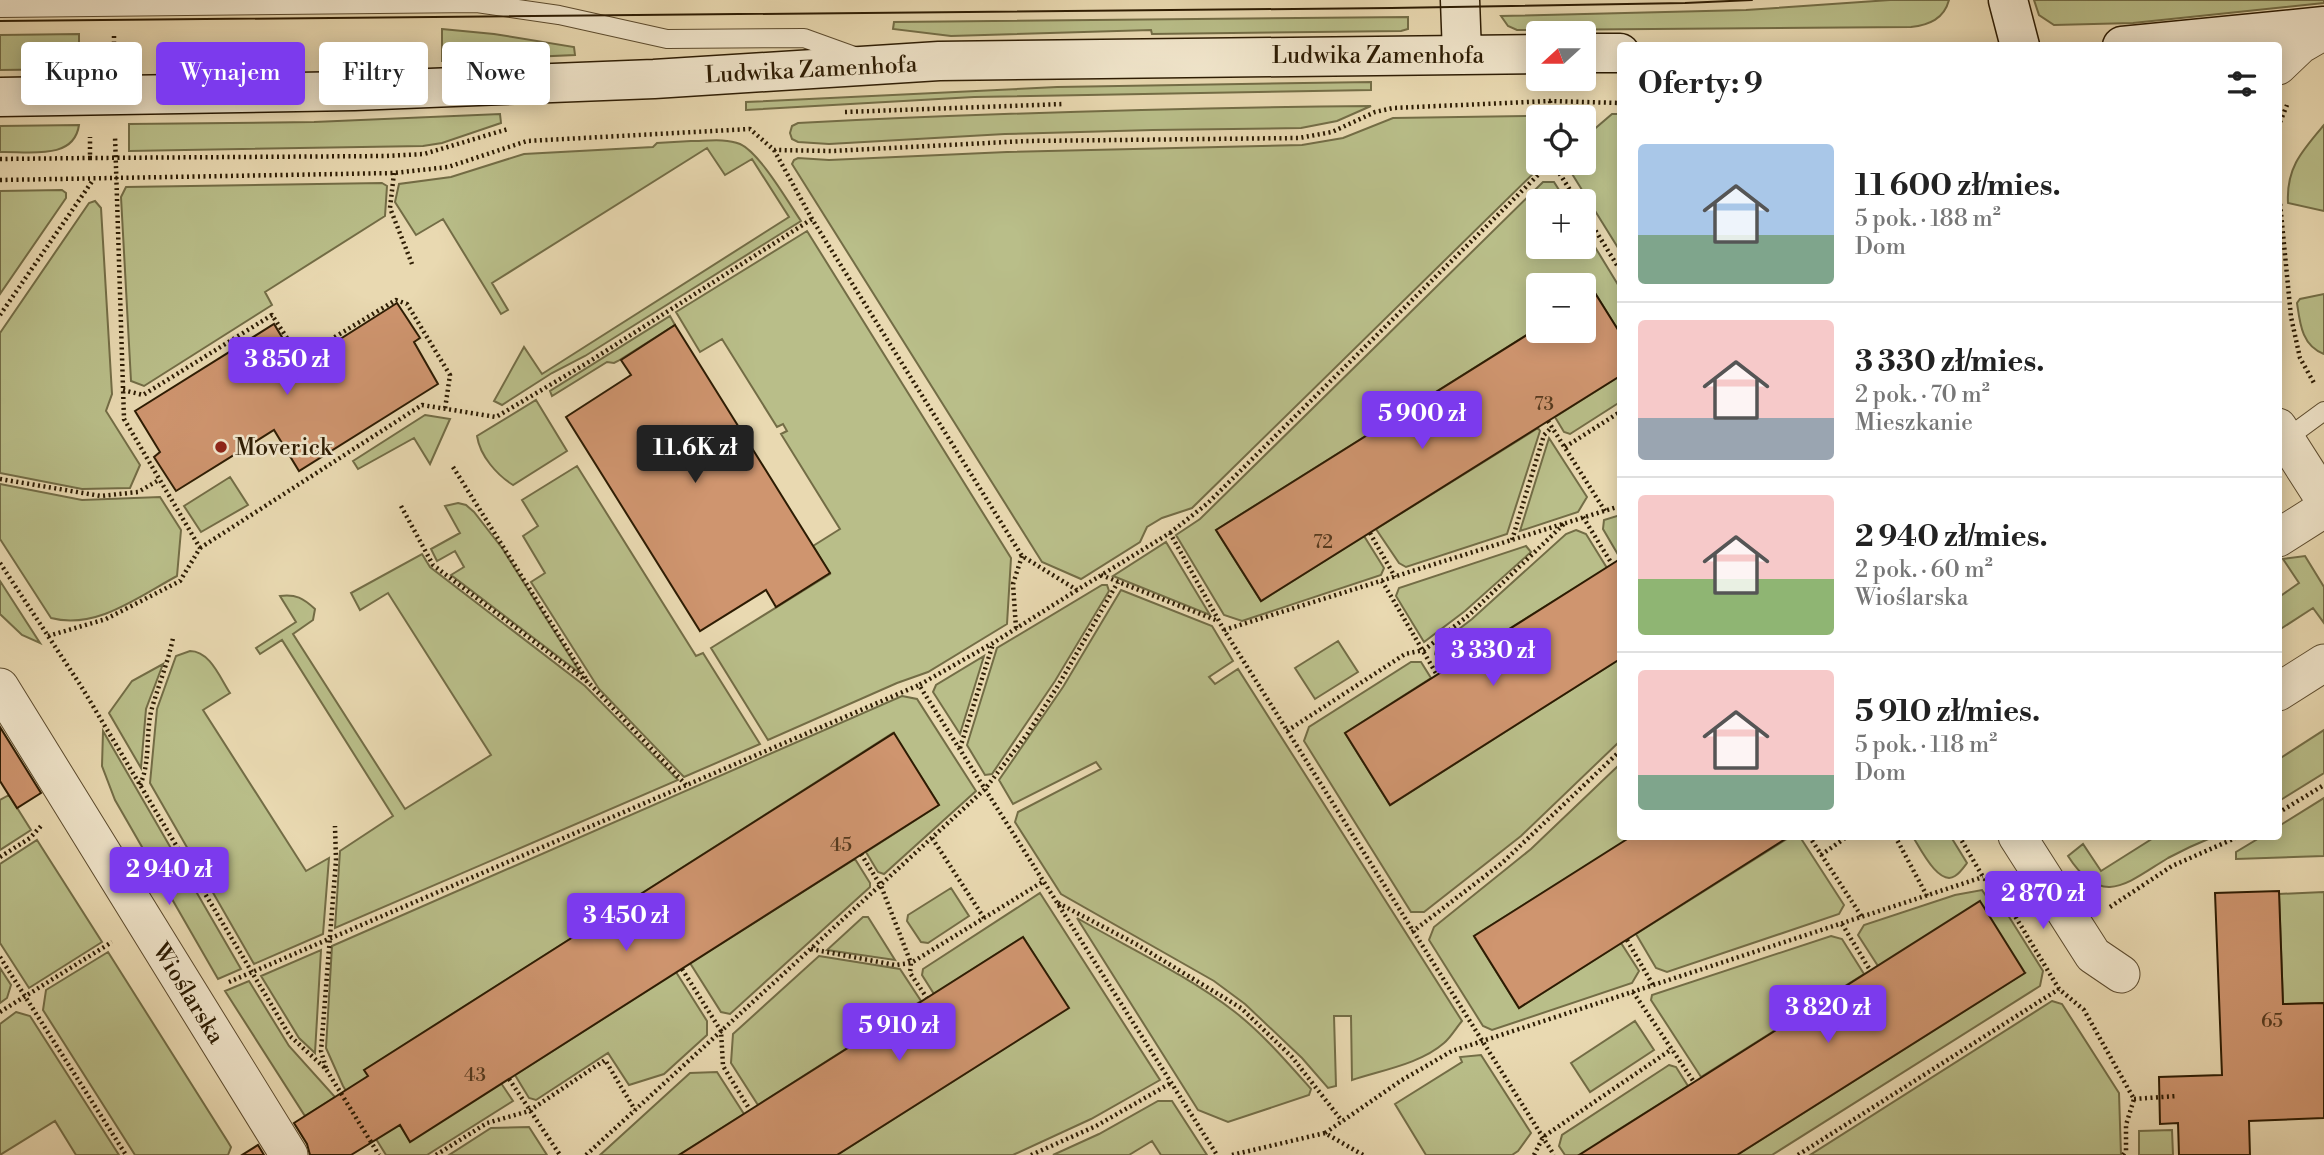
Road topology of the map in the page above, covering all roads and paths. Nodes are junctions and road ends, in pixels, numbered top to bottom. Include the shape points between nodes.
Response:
1 (496, 0) edge
2 (1460, 0) edge
3 (2008, 0) edge
4 (477, 3) junction
5 (0, 8) edge
6 (2324, 28) edge
7 (2019, 42) edge
8 (2167, 42) edge
9 (1596, 53) edge
10 (1617, 53) edge
11 (1462, 54) junction
12 (1526, 54) edge
13 (2282, 62) edge
14 (880, 66) junction
15 (0, 97) edge
16 (1382, 101) dead end
17 (1550, 101) junction
18 (1617, 103) edge
19 (1066, 104) dead end
20 (1550, 105) edge
21 (1393, 108) junction
22 (832, 112) dead end
23 (517, 126) dead end
24 (90, 132) dead end
25 (115, 132) dead end
26 (774, 150) junction
27 (90, 158) junction
28 (114, 158) junction
29 (0, 159) edge
30 (394, 173) junction
31 (1538, 175) edge
32 (0, 180) edge
33 (93, 180) junction
34 (115, 180) junction
35 (812, 219) junction
36 (2282, 224) edge
37 (1596, 231) edge
38 (412, 264) dead end
39 (1617, 265) edge
40 (0, 315) edge
41 (2317, 388) dead end
42 (123, 390) junction
43 (445, 409) junction
44 (2324, 411) edge
45 (1617, 414) edge
46 (1548, 421) dead end
47 (1552, 427) junction
48 (2282, 433) edge
49 (1565, 447) junction
50 (453, 467) dead end
51 (0, 479) edge
52 (159, 480) junction
53 (2324, 499) edge
54 (401, 506) dead end
55 (1617, 507) edge
56 (2324, 509) edge
57 (1605, 510) junction
58 (1583, 517) junction
59 (1566, 523) junction
60 (1170, 533) junction
61 (1370, 533) dead end
62 (2282, 535) edge
63 (1512, 540) junction
64 (200, 548) junction
65 (1022, 556) junction
66 (0, 563) edge
67 (1612, 564) dead end
68 (1101, 575) junction
69 (1395, 576) junction
70 (1382, 580) junction
71 (1118, 582) junction
72 (1077, 590) junction
73 (1219, 622) junction
74 (1016, 628) junction
75 (1224, 630) junction
76 (48, 636) junction
77 (173, 638) dead end
78 (993, 643) junction
79 (1424, 650) junction
80 (2324, 663) edge
81 (1437, 675) dead end
82 (589, 683) junction
83 (919, 685) junction
84 (0, 687) edge
85 (2282, 689) edge
86 (1287, 731) junction
87 (960, 748) junction
88 (1617, 754) edge
89 (686, 785) junction
90 (2324, 785) edge
91 (140, 786) junction
92 (985, 789) junction
93 (73, 807) junction
94 (2282, 811) edge
95 (335, 826) dead end
96 (932, 838) junction
97 (1812, 840) edge
98 (1843, 840) edge
99 (1897, 840) edge
100 (1961, 840) edge
101 (2232, 840) edge
102 (2032, 842) edge
103 (861, 854) dead end
104 (1821, 855) junction
105 (0, 857) edge
106 (1983, 877) junction
107 (1044, 881) junction
108 (881, 886) junction
109 (1927, 896) junction
110 (1058, 903) junction
111 (1862, 917) junction
112 (984, 918) junction
113 (144, 922) junction
114 (1842, 924) junction
115 (2077, 929) junction
116 (1412, 932) junction
117 (328, 939) junction
118 (1627, 940) dead end
119 (811, 949) junction
120 (2038, 953) junction
121 (0, 957) edge
122 (911, 962) junction
123 (682, 969) dead end
124 (1870, 970) dead end
125 (251, 972) junction
126 (2121, 974) dead end
127 (1653, 985) junction
128 (2059, 989) junction
129 (1633, 992) junction
130 (25, 997) junction
131 (192, 998) junction
132 (927, 998) dead end
133 (0, 1012) edge
134 (721, 1031) junction
135 (1482, 1041) junction
136 (1672, 1049) junction
137 (326, 1069) junction
138 (509, 1079) dead end
139 (1694, 1082) dead end
140 (1171, 1083) junction
141 (2177, 1096) dead end
142 (2134, 1099) junction
143 (635, 1110) junction
144 (750, 1110) dead end
145 (529, 1111) junction
146 (1342, 1122) junction
147 (1325, 1133) junction
148 (1543, 1137) junction
149 (126, 1155) edge
150 (289, 1155) edge
151 (379, 1155) edge
152 (436, 1155) edge
153 (559, 1155) edge
154 (586, 1155) edge
155 (1031, 1155) edge
156 (1217, 1155) edge
157 (1232, 1155) edge
158 (1363, 1155) edge
159 (1534, 1155) edge
160 (1554, 1155) edge
161 (1798, 1155) edge
162 (2123, 1155) edge

1 - 4 lane
2 - 11 main road
3 - 7 main road
4 - 5 lane
4 - 14 lane via 667,39 804,38
6 - 8 main road
6 - 13 street
9 - 10 main road
11 - 12 main road, Ludwika Zamenhofa
11 - 14 main road, Ludwika Zamenhofa
14 - 15 main road, Ludwika Zamenhofa via 354,91
16 - 21 path
17 - 18 path
17 - 20 path
17 - 21 path
19 - 22 path
21 - 26 path via 1332,132 1299,138
23 - 28 path via 424,154
24 - 27 path
25 - 28 path
26 - 30 path via 750,129 527,141 447,167
26 - 35 path
27 - 28 path
27 - 29 path
28 - 34 path
30 - 34 path
30 - 38 path via 390,208
31 - 60 path via 1208,503
32 - 33 path
33 - 34 path
33 - 40 path
34 - 42 path
35 - 43 path via 496,417
35 - 65 path
36 - 41 path via 2291,317 2300,358
37 - 39 path
42 - 43 path via 142,395 272,315 300,359 396,300 407,304 450,375
42 - 52 path via 124,419
43 - 64 path via 422,405
44 - 48 lane
45 - 49 path
46 - 47 path
47 - 49 path
47 - 63 path via 1545,435
48 - 53 street
49 - 57 path
50 - 82 path
51 - 52 path via 101,496 138,492
52 - 64 path
54 - 82 path via 433,565
55 - 57 path
56 - 62 street
57 - 58 path
58 - 59 path
58 - 67 path
59 - 63 path
59 - 79 path via 1469,615
60 - 68 path
60 - 73 path
61 - 69 path
63 - 69 path
64 - 76 path via 180,581 106,619
65 - 72 path
65 - 74 path via 1013,584
66 - 76 path
68 - 71 path
68 - 72 path
69 - 70 path
70 - 75 path
70 - 79 path
71 - 73 path
71 - 92 path via 1028,733
72 - 74 path
73 - 75 path
74 - 78 path
75 - 86 path
76 - 91 path
77 - 91 path via 151,710
78 - 83 path
78 - 87 path
79 - 81 path
79 - 86 path via 1405,654
80 - 85 street
82 - 89 path
83 - 87 path
83 - 89 path
84 - 93 street, Wioślarska
86 - 116 path
87 - 92 path
88 - 116 path via 1502,863
89 - 117 path
90 - 94 path
91 - 125 path
92 - 96 path
92 - 107 path
93 - 105 path
93 - 113 street, Wioślarska
95 - 117 path
96 - 108 path
96 - 112 path
97 - 104 path
98 - 104 path
99 - 109 path
100 - 106 path
101 - 115 path via 2172,866
102 - 115 street
103 - 108 path
104 - 111 path
106 - 109 path
106 - 120 path via 2012,911
107 - 110 path
107 - 112 path
108 - 119 path
108 - 122 path
109 - 111 path
110 - 140 path
110 - 146 path via 1241,1008 1293,1057
111 - 114 path
112 - 122 path
113 - 130 path
113 - 131 street, Wioślarska
114 - 124 path
114 - 127 path
115 - 120 path
115 - 126 street via 2093,955
116 - 135 path
117 - 125 path
117 - 137 path via 321,1051
118 - 127 path
119 - 122 path via 895,964
119 - 134 path
120 - 128 path
121 - 130 path
122 - 132 path via 911,973
123 - 134 path
125 - 131 path
125 - 137 path via 290,1036
127 - 129 path
128 - 142 path via 2084,1010
128 - 161 path
129 - 135 path
129 - 136 path
130 - 133 path
130 - 149 path
131 - 150 street, Wioślarska
134 - 143 path
134 - 144 path via 723,1066
135 - 146 path via 1452,1051
135 - 148 path
136 - 139 path
136 - 148 path
137 - 151 path
138 - 145 path
140 - 155 path via 1096,1126
140 - 156 path
141 - 142 path
142 - 162 path
143 - 145 path via 605,1060
143 - 154 path
145 - 152 path via 487,1123
145 - 153 path
146 - 147 path
147 - 157 path
147 - 158 path
148 - 159 path
148 - 160 path

